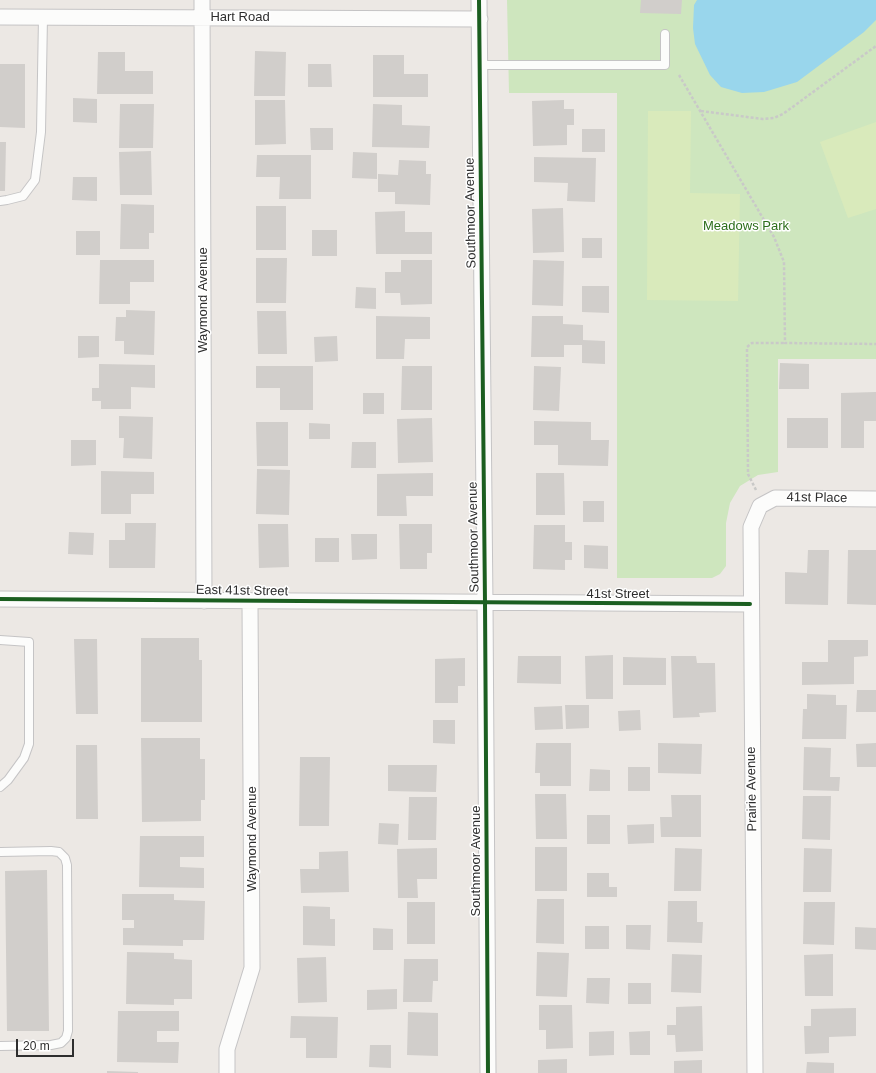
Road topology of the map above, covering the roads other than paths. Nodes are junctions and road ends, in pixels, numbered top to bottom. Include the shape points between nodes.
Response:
1 (202, 0) edge
2 (479, 0) edge
3 (0, 17) edge
4 (43, 17) junction
5 (202, 17) junction
6 (480, 19) junction
7 (665, 34) dead end
8 (480, 65) junction
9 (0, 201) edge
10 (876, 499) edge
11 (761, 505) joint
12 (0, 599) edge
13 (204, 601) junction
14 (250, 602) junction
15 (485, 603) junction
16 (750, 604) junction
17 (0, 640) edge
18 (0, 787) edge
19 (0, 852) edge
20 (0, 1046) edge
21 (227, 1073) edge
22 (488, 1073) edge
23 (755, 1073) edge

1 - 5 street, Waymond Avenue
2 - 6 street, Southmoor Avenue
3 - 4 street, Hart Road
4 - 5 street, Hart Road
4 - 9 lane via 41,132 35,180 23,196
5 - 6 street, Hart Road
5 - 13 street, Waymond Avenue
6 - 8 street, Southmoor Avenue
7 - 8 lane via 665,65
8 - 15 street, Southmoor Avenue
10 - 11 street, 41st Place via 775,498
11 - 16 street, Prairie Avenue via 751,527
12 - 13 street, East 41st Street
13 - 14 street, East 41st Street
14 - 15 street, East 41st Street
14 - 21 street, Waymond Avenue via 252,968 227,1049
15 - 16 street, 41st Street
15 - 22 street, Southmoor Avenue
16 - 23 street, Prairie Avenue
17 - 18 lane via 29,642 29,744 24,758
19 - 20 lane via 51,851 59,852 65,858 68,1031 61,1043

